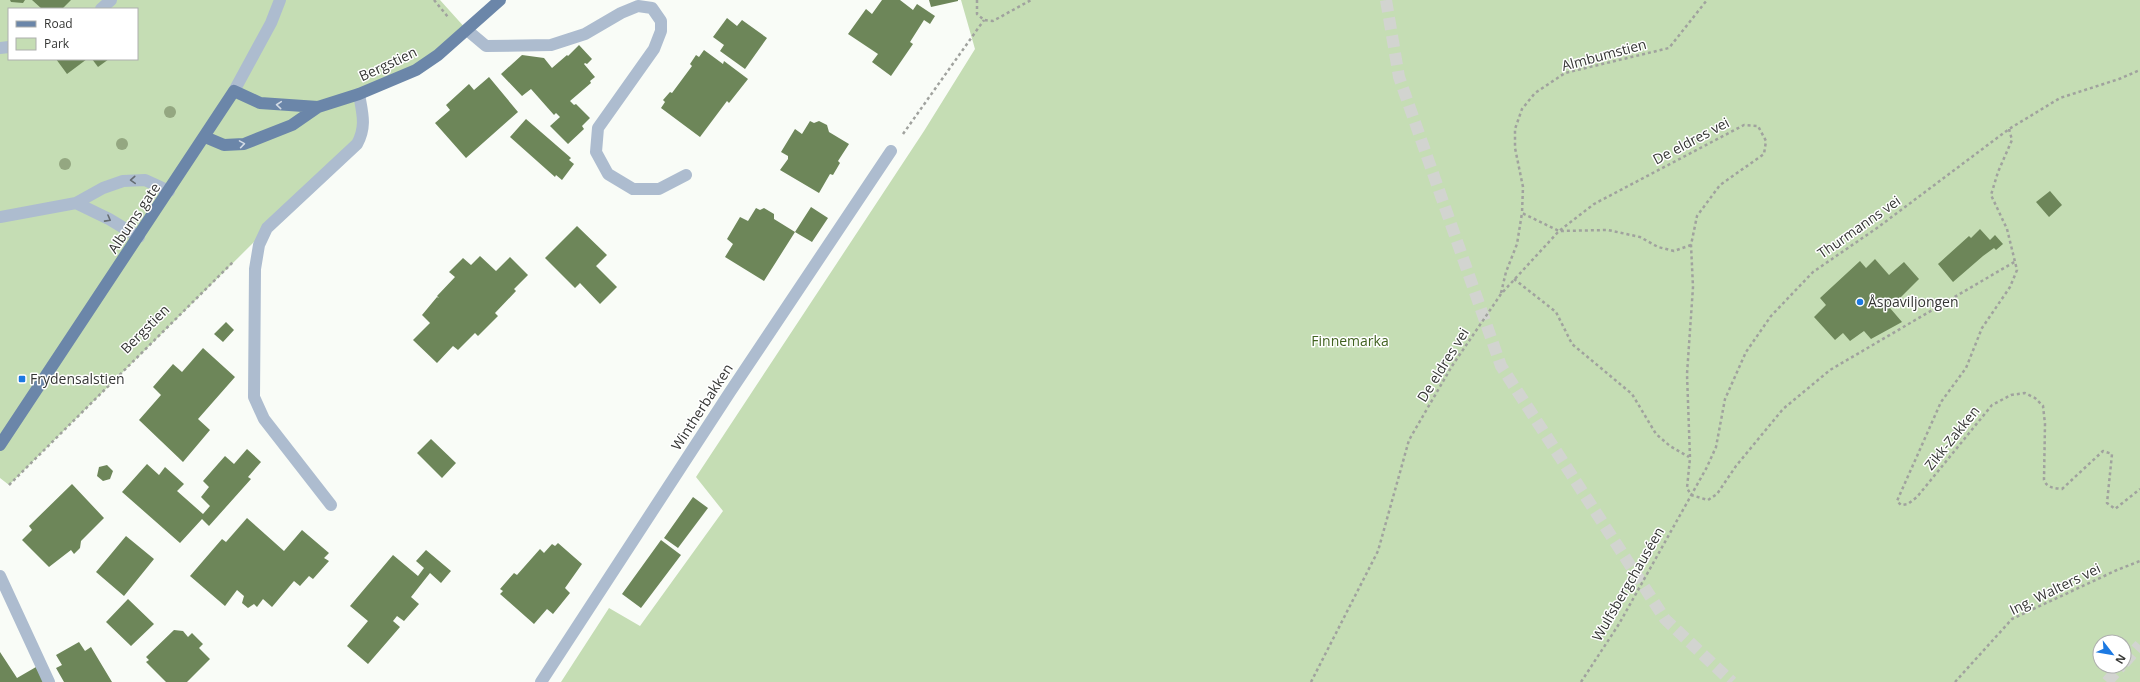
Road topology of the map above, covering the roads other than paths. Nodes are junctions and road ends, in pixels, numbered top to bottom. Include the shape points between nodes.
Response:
1 (111, 0) edge
2 (280, 0) edge
3 (500, 0) edge
4 (102, 8) edge
5 (467, 30) junction
6 (234, 91) junction
7 (359, 94) junction
8 (318, 106) junction
9 (205, 136) junction
10 (891, 151) road end
11 (686, 174) dead end
12 (169, 191) junction
13 (76, 203) junction
14 (0, 216) edge
15 (139, 237) junction
16 (0, 445) edge
17 (331, 505) dead end
18 (0, 576) edge
19 (49, 682) edge
20 (541, 682) edge

1 - 4 street
2 - 6 street, Albums gate via 271,23
3 - 5 main road, Bergstien
5 - 7 main road, Bergstien via 416,70
5 - 11 street via 486,46 551,45 585,34 638,6 652,8 661,21 661,31 654,49 598,128 596,152 608,174 633,189 659,189
8 -> 6 main road, Bergstien via 260,103
6 - 9 main road, Albums gate
7 - 8 main road, Bergstien
7 - 17 street, Bergstien via 364,123 363,134 358,144 267,228 259,246 255,269 254,397 264,419
9 -> 8 main road, Bergstien via 224,145 244,144 292,125
9 - 12 main road, Albums gate
10 - 20 street, Wintherbakken
12 -> 13 street via 145,180 123,181
12 - 15 main road, Albums gate
13 - 14 street
13 -> 15 street
15 - 16 main road, Albums gate
18 - 19 street

